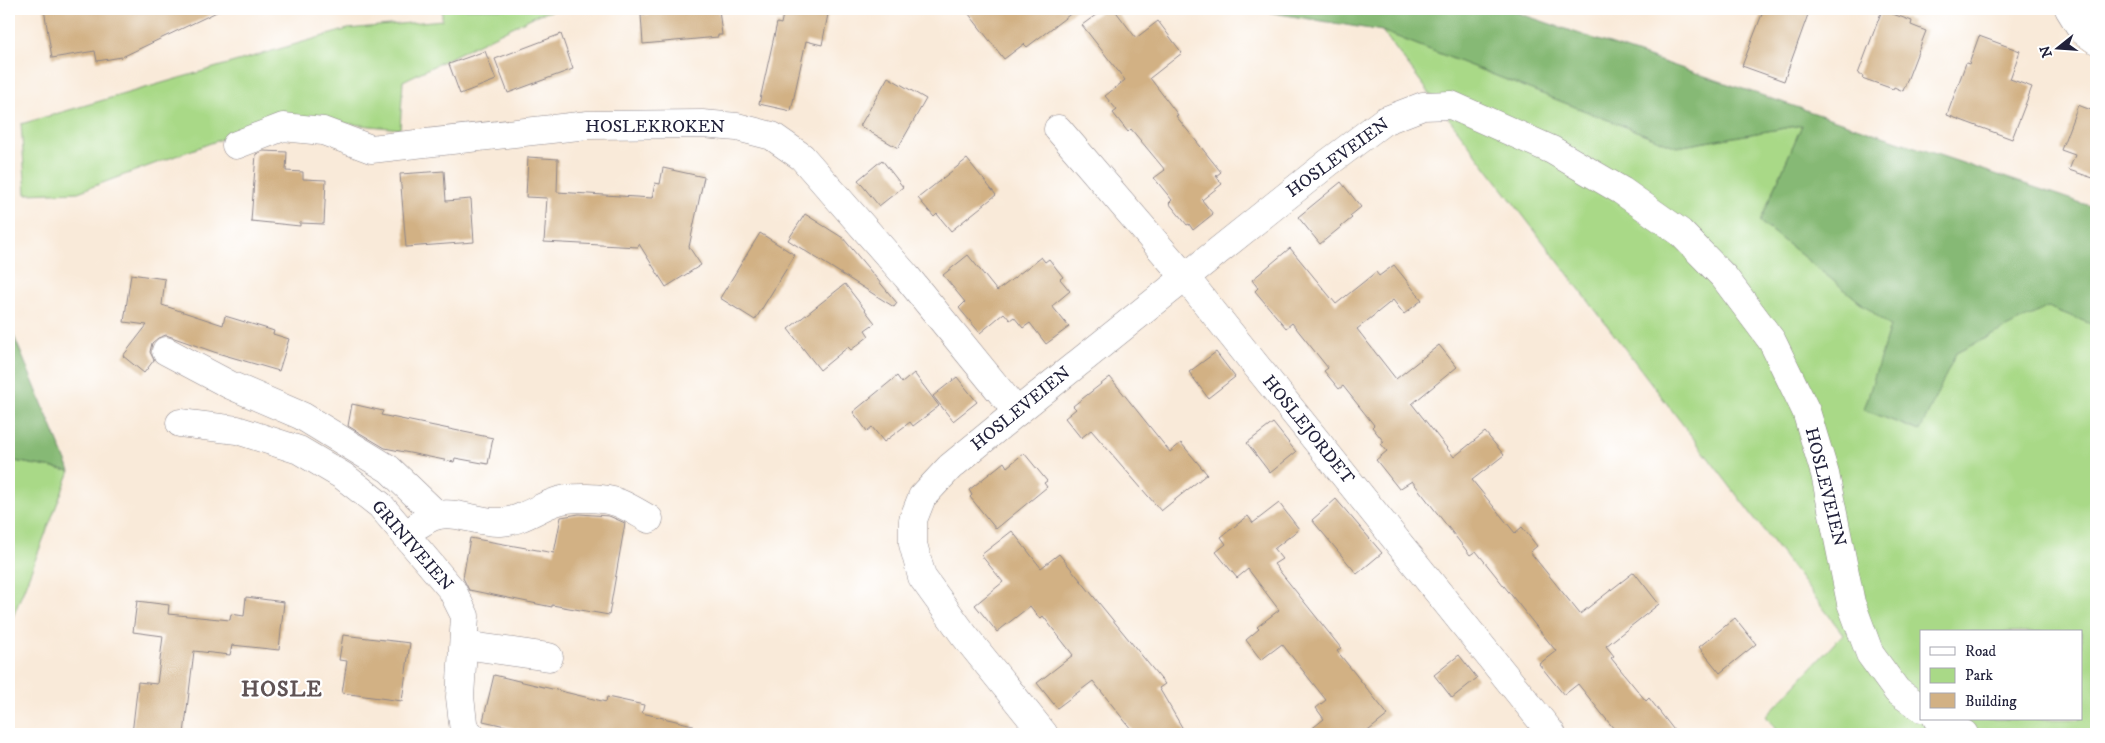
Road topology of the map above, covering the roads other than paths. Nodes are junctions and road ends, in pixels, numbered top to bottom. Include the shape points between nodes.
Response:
1 (2069, 9) edge
2 (2096, 40) edge
3 (1058, 129) dead end
4 (236, 145) dead end
5 (1185, 277) junction
6 (166, 351) dead end
7 (230, 386) junction
8 (1017, 412) junction
9 (180, 423) dead end
10 (237, 430) junction
11 (437, 515) junction
12 (649, 520) dead end
13 (408, 536) junction
14 (464, 645) junction
15 (548, 656) dead end
16 (1920, 707) edge
17 (1939, 720) edge
18 (470, 734) edge
19 (1044, 734) edge
20 (1552, 734) edge
21 (1964, 734) edge

1 - 2 street via 2082,30
3 - 5 street, HOSLEJORDET
4 - 8 street, HOSLEKROKEN via 282,127 323,131 371,149 588,125 702,124 738,127 772,136 802,157 907,277
5 - 8 street, HOSLEVEIEN
5 - 16 street, HOSLEVEIEN via 1384,121 1423,106 1451,105 1552,150 1622,191 1680,232 1724,277 1772,341 1806,411 1825,474 1851,603 1870,654 1897,691
5 - 20 street, HOSLEJORDET
6 - 7 street
7 - 10 street
7 - 11 street via 302,416 389,469
8 - 19 street, HOSLEVEIEN via 950,467 922,497 914,520 913,544 922,577
9 - 10 street, GRINIVEIEN
10 - 13 street, GRINIVEIEN via 299,450 343,476 380,505
11 - 12 street via 451,514 501,522 535,512 556,501 578,498 618,503
11 - 13 street
13 - 14 street, GRINIVEIEN via 452,590 465,616
14 - 15 street
14 - 18 street, GRINIVEIEN via 460,697 464,731
17 - 21 street

